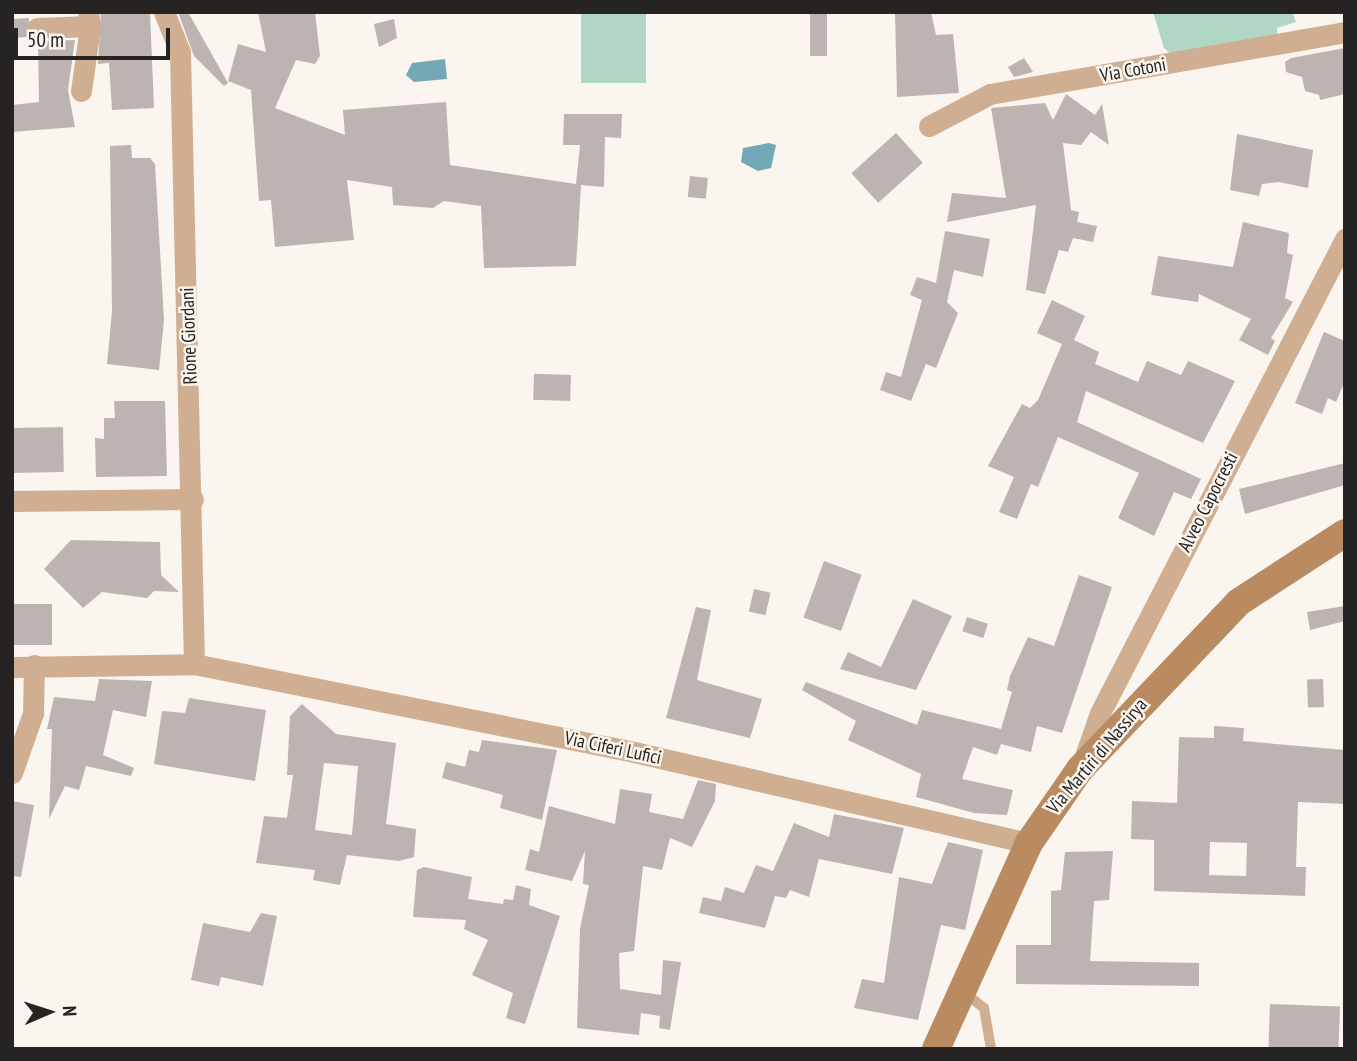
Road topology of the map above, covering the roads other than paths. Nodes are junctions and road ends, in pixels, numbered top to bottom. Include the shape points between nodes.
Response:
1 (164, 12) edge
2 (89, 19) edge
3 (37, 28) dead end
4 (1345, 32) edge
5 (81, 91) dead end
6 (929, 126) dead end
7 (1345, 239) edge
8 (193, 499) junction
9 (12, 502) edge
10 (1345, 533) edge
11 (194, 664) junction
12 (34, 665) junction
13 (12, 667) edge
14 (1080, 769) junction
15 (12, 774) edge
16 (1029, 844) junction
17 (962, 990) junction
18 (936, 1049) edge
19 (991, 1049) edge

1 - 8 street, Rione Giordani via 180,52
2 - 3 street
2 - 5 street
4 - 6 street, Via Cotoni via 990,94
7 - 14 street, Alveo Capocresti via 1100,713
8 - 9 street
8 - 11 street, Rione Giordani
10 - 14 street, Via Martiri di Nassirya via 1239,602
11 - 12 street, Via Ciferi Lufici
11 - 16 street, Via Ciferi Lufici via 634,752
12 - 13 street, Via Ciferi Lufici
12 - 15 street via 33,713
14 - 16 street, Via Martiri di Nassirya
16 - 17 street, Via Martiri di Nassirya
17 - 18 street, Via Martiri di Nassirya
17 - 19 lane via 984,1008

